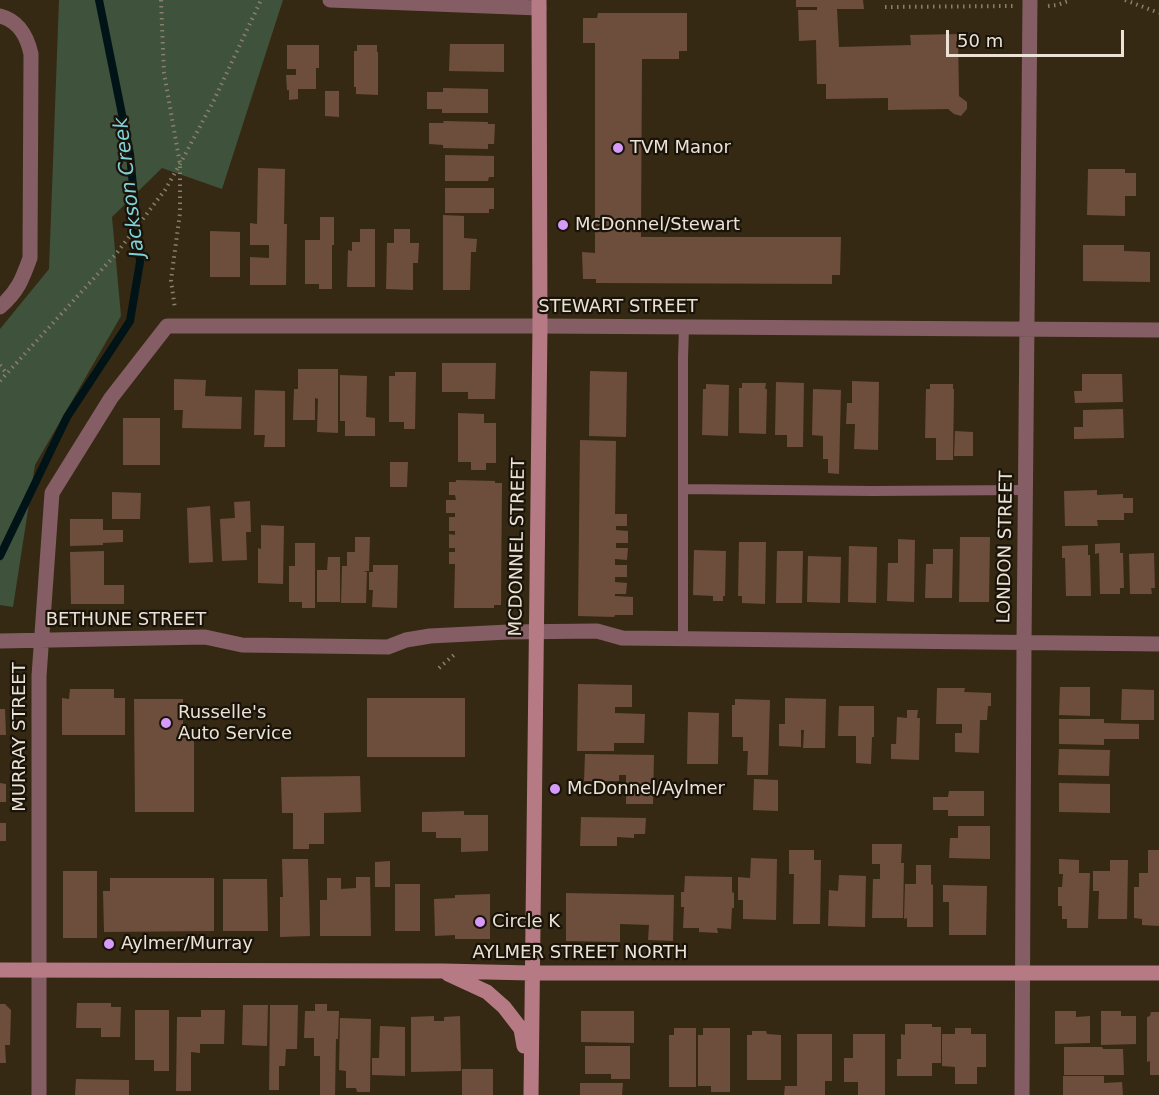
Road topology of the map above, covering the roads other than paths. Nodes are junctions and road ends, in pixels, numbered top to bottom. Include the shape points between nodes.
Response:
1 (330, 0) edge
2 (1030, 3) edge
3 (539, 4) edge
4 (0, 16) edge
5 (0, 307) edge
6 (540, 326) junction
7 (684, 327) junction
8 (1027, 329) junction
9 (1159, 330) edge
10 (111, 398) joint
11 (683, 489) junction
12 (1026, 490) junction
13 (537, 633) junction
14 (683, 638) junction
15 (5, 640) edge
16 (41, 640) junction
17 (1024, 643) junction
18 (1159, 644) edge
19 (0, 970) edge
20 (39, 970) junction
21 (443, 971) junction
22 (1022, 972) junction
23 (531, 973) junction
24 (1159, 973) edge
25 (39, 1095) edge
26 (531, 1095) edge
27 (1022, 1095) edge

1 - 3 street
2 - 8 street, LONDON STREET
3 - 6 street, MCDONNEL STREET
4 - 5 street via 23,31 31,54 30,258 22,280
6 - 7 street, STEWART STREET
6 - 10 street, STEWART STREET via 167,326
6 - 13 street, MCDONNEL STREET
7 - 8 street, STEWART STREET
7 - 11 lane
8 - 9 street, STEWART STREET
8 - 12 street, LONDON STREET
10 - 16 street, MURRAY STREET via 52,493
11 - 12 lane
11 - 14 lane
12 - 17 street, LONDON STREET
13 - 14 street via 597,631 622,638
13 - 16 street, BETHUNE STREET via 430,636 388,647 242,645 205,637
13 - 23 street, MCDONNEL STREET
14 - 17 street
15 - 16 street, BETHUNE STREET
16 - 20 street, MURRAY STREET
17 - 18 street
17 - 22 street, LONDON STREET
19 - 20 street, AYLMER STREET NORTH
20 - 21 street, AYLMER STREET NORTH
20 - 25 street, MURRAY STREET
21 - 23 street, AYLMER STREET NORTH
21 - 26 street via 487,992 521,1029
22 - 23 street, AYLMER STREET NORTH
22 - 24 street, AYLMER STREET NORTH
22 - 27 street, LONDON STREET
23 - 26 street, MCDONNEL STREET

